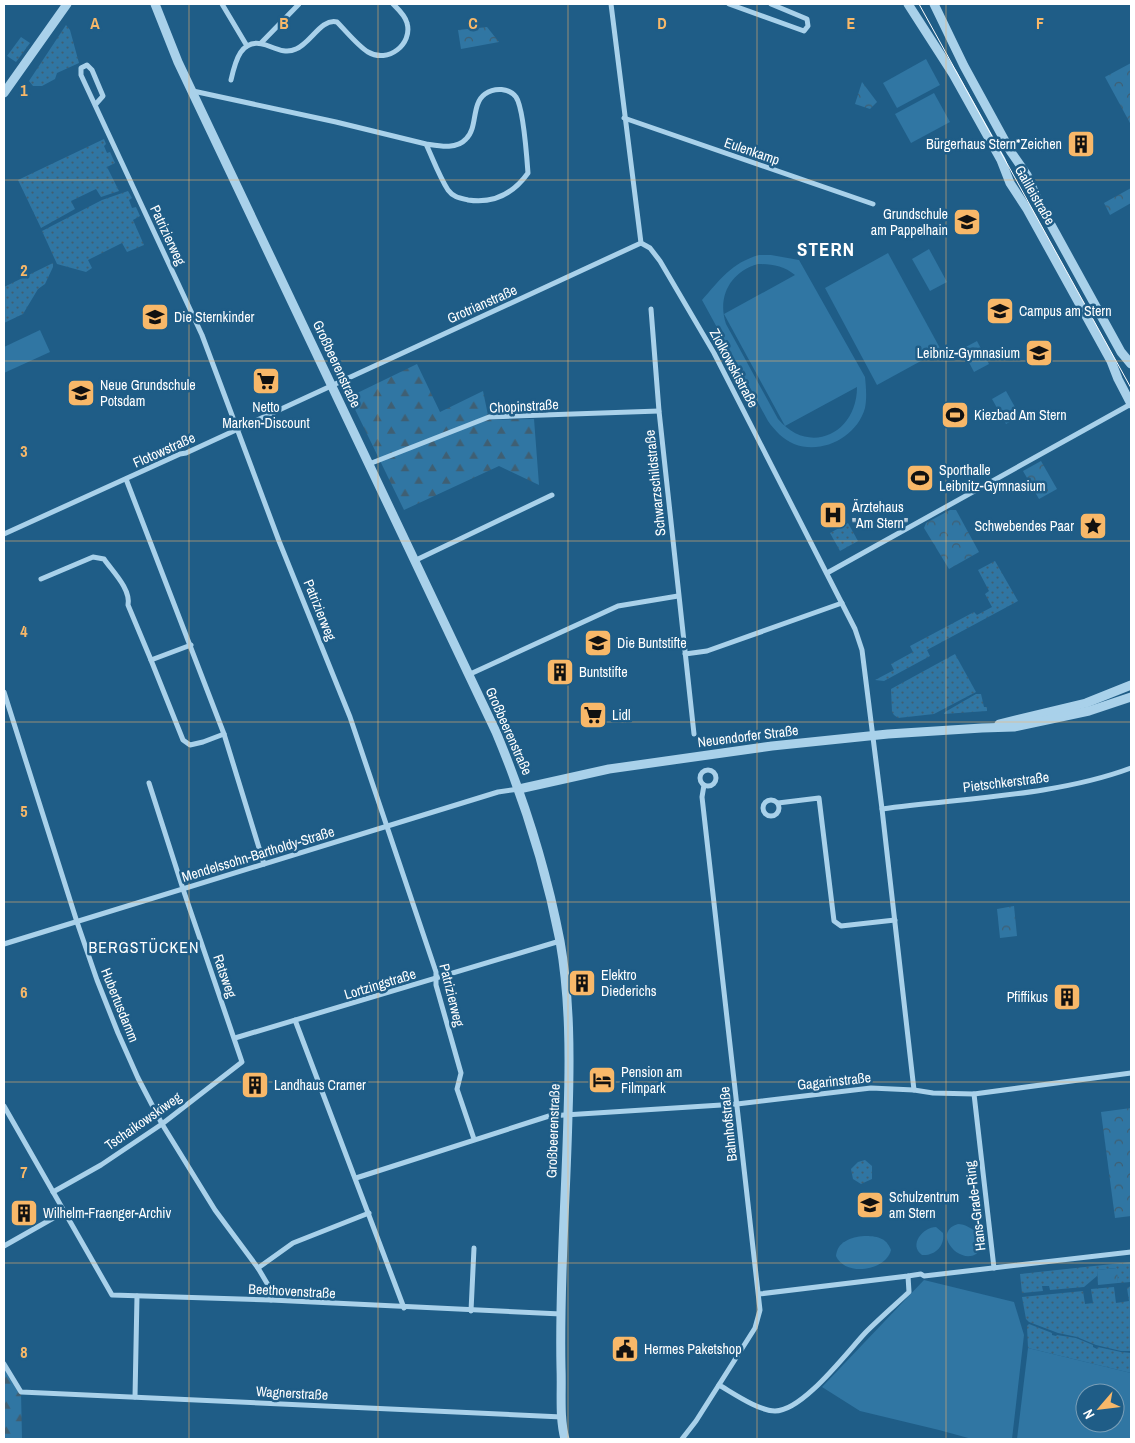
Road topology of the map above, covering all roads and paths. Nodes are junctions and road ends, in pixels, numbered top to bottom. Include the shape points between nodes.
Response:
1 (67, 4) edge
2 (154, 4) edge
3 (222, 4) edge
4 (299, 4) edge
5 (393, 4) edge
6 (611, 4) edge
7 (733, 4) edge
8 (771, 4) edge
9 (908, 4) edge
10 (934, 4) edge
11 (261, 43) junction
12 (247, 46) junction
13 (231, 80) dead end
14 (193, 91) junction
15 (4, 93) edge
16 (95, 105) junction
17 (624, 118) junction
18 (426, 144) junction
19 (873, 204) dead end
20 (641, 242) junction
21 (652, 308) dead end
22 (1131, 364) edge
23 (332, 385) junction
24 (1131, 404) edge
25 (659, 411) junction
26 (238, 428) junction
27 (369, 464) junction
28 (126, 479) junction
29 (552, 495) dead end
30 (4, 534) edge
31 (414, 561) junction
32 (826, 573) junction
33 (41, 578) dead end
34 (678, 596) junction
35 (842, 603) junction
36 (191, 645) junction
37 (685, 654) junction
38 (151, 660) junction
39 (468, 675) junction
40 (1131, 686) edge
41 (4, 692) edge
42 (1131, 697) edge
43 (982, 728) junction
44 (224, 734) junction
45 (694, 734) dead end
46 (873, 735) junction
47 (1131, 768) edge
48 (149, 783) dead end
49 (704, 785) dead end
50 (519, 789) junction
51 (778, 803) dead end
52 (882, 808) junction
53 (387, 827) junction
54 (264, 864) junction
55 (183, 889) junction
56 (895, 920) junction
57 (77, 922) junction
58 (560, 941) junction
59 (4, 944) edge
60 (436, 978) junction
61 (295, 1020) junction
62 (235, 1038) junction
63 (242, 1062) joint
64 (1131, 1073) edge
65 (914, 1090) junction
66 (974, 1094) junction
67 (737, 1104) junction
68 (4, 1106) edge
69 (568, 1114) junction
70 (162, 1124) junction
71 (474, 1139) junction
72 (356, 1178) junction
73 (53, 1192) junction
74 (64, 1212) junction
75 (369, 1214) junction
76 (4, 1246) edge
77 (474, 1248) dead end
78 (1131, 1252) edge
79 (258, 1268) junction
80 (994, 1268) junction
81 (908, 1276) junction
82 (759, 1294) junction
83 (137, 1296) junction
84 (271, 1300) junction
85 (404, 1308) junction
86 (471, 1311) junction
87 (561, 1314) junction
88 (4, 1364) edge
89 (719, 1385) junction
90 (135, 1397) junction
91 (562, 1417) junction
92 (565, 1439) edge
93 (682, 1439) edge

1 - 15 street
2 - 14 street, Großbeerenstraße
3 - 12 street
4 - 11 street
5 - 11 street via 405,18 408,31 402,47 387,55 368,52 334,21 325,24 304,45 293,50 281,51
6 - 17 street
7 - 8 street via 804,31 808,26 807,19
9 - 24 street, Galileistraße via 953,74 1001,160 1010,183 1112,361
10 - 22 street, Galileistraße via 1011,152 1027,175 1039,203 1121,352
11 - 12 street
12 - 13 street via 235,60
14 - 18 street
14 - 23 street, Großbeerenstraße
16 - 16 street, Patrizierweg via 81,75 81,68 87,65 103,96
16 - 26 street, Patrizierweg via 202,335
17 - 19 street, Eulenkamp
17 - 20 street
18 - 18 street via 448,190 455,197 491,200 519,186 528,173 517,99 510,91 501,88 485,94 477,105 468,138 460,144 444,147
20 - 23 street, Grotrianstraße
20 - 32 street, Ziolkowskistraße via 655,254 690,309
21 - 25 street, Schwarzschildstraße
23 - 26 street, Flotowstraße
23 - 27 street, Großbeerenstraße
24 - 32 street
25 - 27 street, Chopinstraße via 488,417
25 - 34 street, Schwarzschildstraße
26 - 28 street, Flotowstraße
26 - 53 street, Patrizierweg via 279,541 350,717
27 - 31 street, Großbeerenstraße
28 - 30 street, Flotowstraße
28 - 36 street
29 - 31 street
31 - 39 street, Großbeerenstraße
32 - 35 street, Ziolkowskistraße
33 - 38 street via 93,557 104,559 123,584 128,605
34 - 37 street, Schwarzschildstraße
34 - 39 street via 618,606
35 - 37 street via 707,651
35 - 46 street, Ziolkowskistraße via 862,650
36 - 38 street
36 - 44 street
37 - 45 street, Schwarzschildstraße
38 - 44 street via 183,740 190,745
39 - 50 street, Großbeerenstraße
40 - 43 street, Neuendorfer Straße via 1086,703
41 - 57 street, Hubertusdamm
42 - 43 street, Neuendorfer Straße via 1040,723
43 - 46 street, Neuendorfer Straße
44 - 54 street
46 - 50 street, Neuendorfer Straße via 698,755 609,769
46 - 52 street, Ziolkowskistraße
47 - 52 street, Pietschkerstraße via 1082,783
48 - 55 street, Ratsweg
49 - 67 street, Bahnhofstraße via 702,797
50 - 53 street, Mendelssohn-Bartholdy-Straße via 498,792
50 - 58 street, Großbeerenstraße
51 - 56 street via 819,798 834,922 841,926
52 - 56 street, Ziolkowskistraße
53 - 54 street, Mendelssohn-Bartholdy-Straße
53 - 60 street, Patrizierweg
54 - 55 street, Mendelssohn-Bartholdy-Straße
55 - 57 street, Mendelssohn-Bartholdy-Straße
55 - 62 street, Ratsweg
56 - 65 street, Ziolkowskistraße
57 - 59 street, Mendelssohn-Bartholdy-Straße
57 - 70 street, Hubertusdamm via 118,1033
58 - 60 street, Lortzingstraße
58 - 69 street, Großbeerenstraße via 568,1021
60 - 61 street, Lortzingstraße
60 - 71 street, Patrizierweg via 461,1073 457,1089
61 - 62 street, Lortzingstraße
61 - 72 street
62 - 63 street, Ratsweg
63 - 70 street, Tschaikowskiweg
64 - 66 street, Gagarinstraße
65 - 66 street, Gagarinstraße
65 - 67 street, Gagarinstraße via 871,1088
66 - 80 street, Hans-Grade-Ring
67 - 69 street, Gagarinstraße
67 - 82 street, Bahnhofstraße
68 - 73 street
69 - 71 street, Gagarinstraße via 549,1116
69 - 87 street, Großbeerenstraße
70 - 73 street, Tschaikowskiweg
70 - 79 street, Hubertusdamm via 215,1210
71 - 72 street, Gagarinstraße
72 - 75 street
73 - 74 street
74 - 76 street
74 - 83 street, Beethovenstraße via 112,1295
75 - 79 street via 293,1243
75 - 85 street
77 - 86 street
78 - 80 street, Hans-Grade-Ring
79 - 84 street, Hubertusdamm via 271,1290
80 - 81 street
81 - 82 street
81 - 89 street via 909,1292 866,1332 818,1386 788,1408 774,1411 758,1406
82 - 89 street, Bahnhofstraße via 760,1310 755,1328
83 - 84 street, Beethovenstraße
83 - 90 street
84 - 85 street, Beethovenstraße
85 - 86 street, Beethovenstraße
86 - 87 street, Beethovenstraße
87 - 91 street, Großbeerenstraße
88 - 90 street, Wagnerstraße via 21,1392
89 - 93 street, Bahnhofstraße
90 - 91 street, Wagnerstraße
91 - 92 street, Großbeerenstraße

